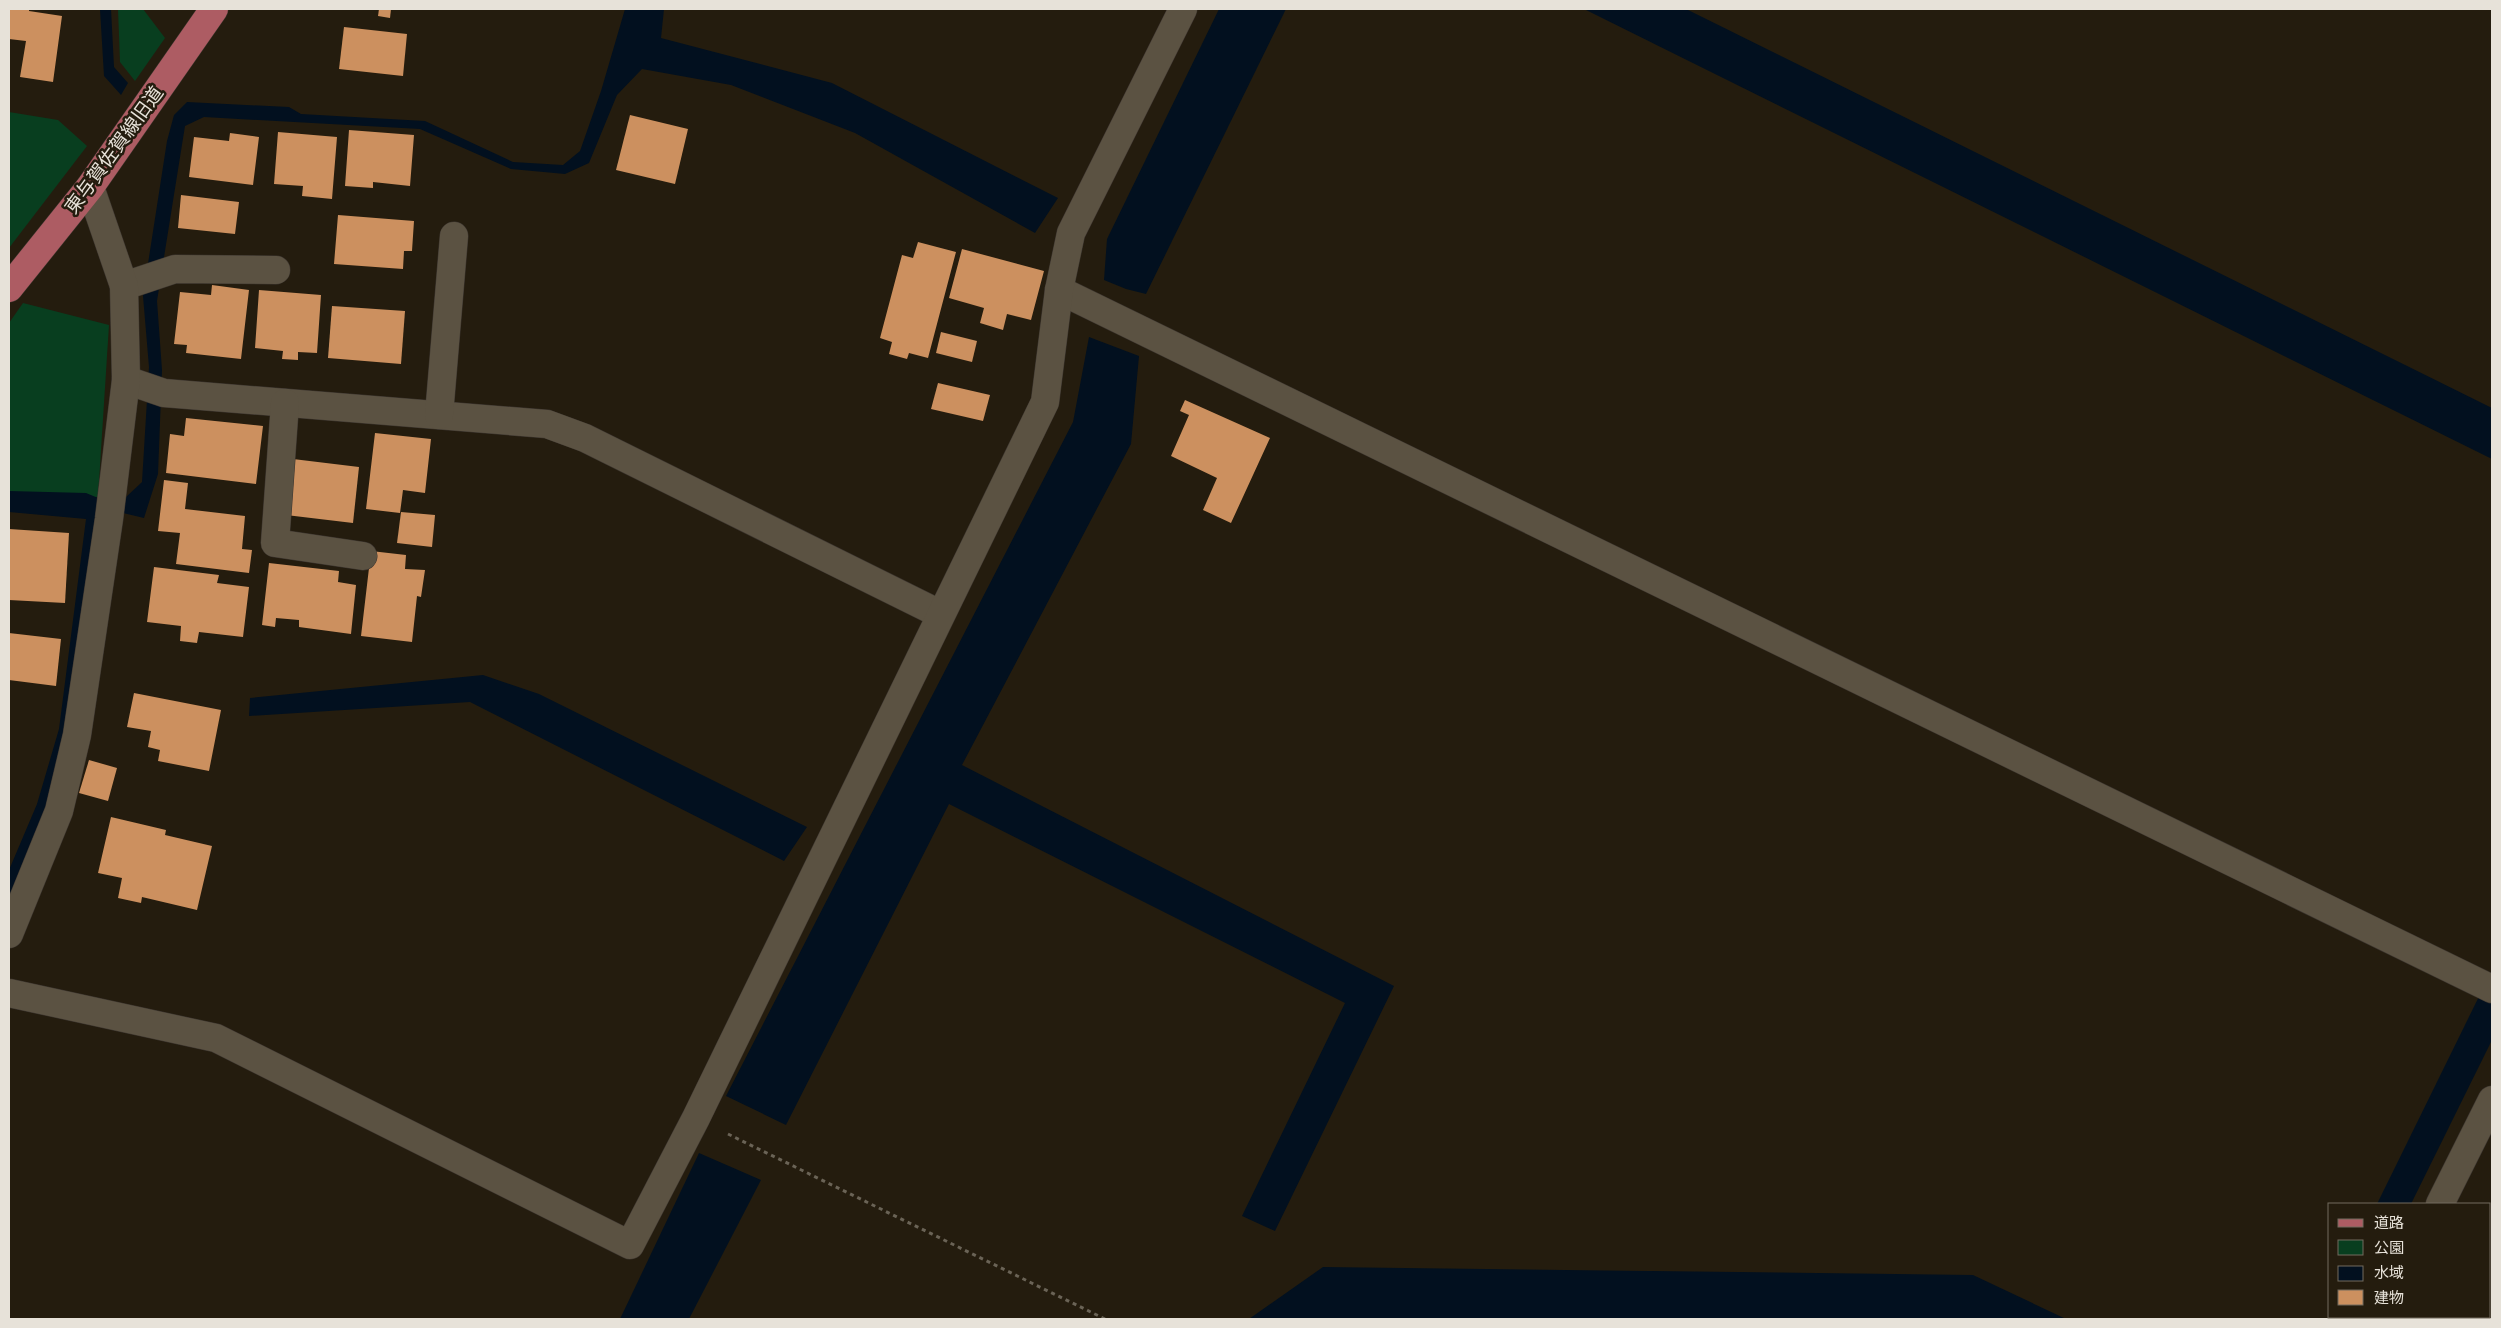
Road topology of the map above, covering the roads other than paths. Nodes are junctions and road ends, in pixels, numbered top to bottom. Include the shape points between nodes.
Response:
1 (214, 9) edge
2 (1183, 9) edge
3 (90, 187) junction
4 (454, 236) dead end
5 (276, 270) dead end
6 (129, 285) junction
7 (9, 288) edge
8 (1059, 290) junction
9 (132, 382) junction
10 (285, 403) junction
11 (439, 415) junction
12 (363, 556) dead end
13 (940, 614) junction
14 (9, 934) edge
15 (2483, 985) edge
16 (9, 993) edge
17 (2492, 1100) edge
18 (2440, 1203) edge

1 - 3 main road, 東与賀佐賀線旧道
2 - 8 street via 1071,233
3 - 6 street
3 - 7 main road, 東与賀佐賀線旧道
4 - 11 street
5 - 6 street via 175,269
6 - 9 street
8 - 13 street via 1045,402
8 - 15 street
9 - 10 street via 164,393
9 - 14 street via 112,492 77,735 59,810
10 - 11 street
10 - 12 street via 275,543
11 - 13 street via 547,424 585,438
13 - 16 street via 696,1118 630,1245 216,1038
17 - 18 street

